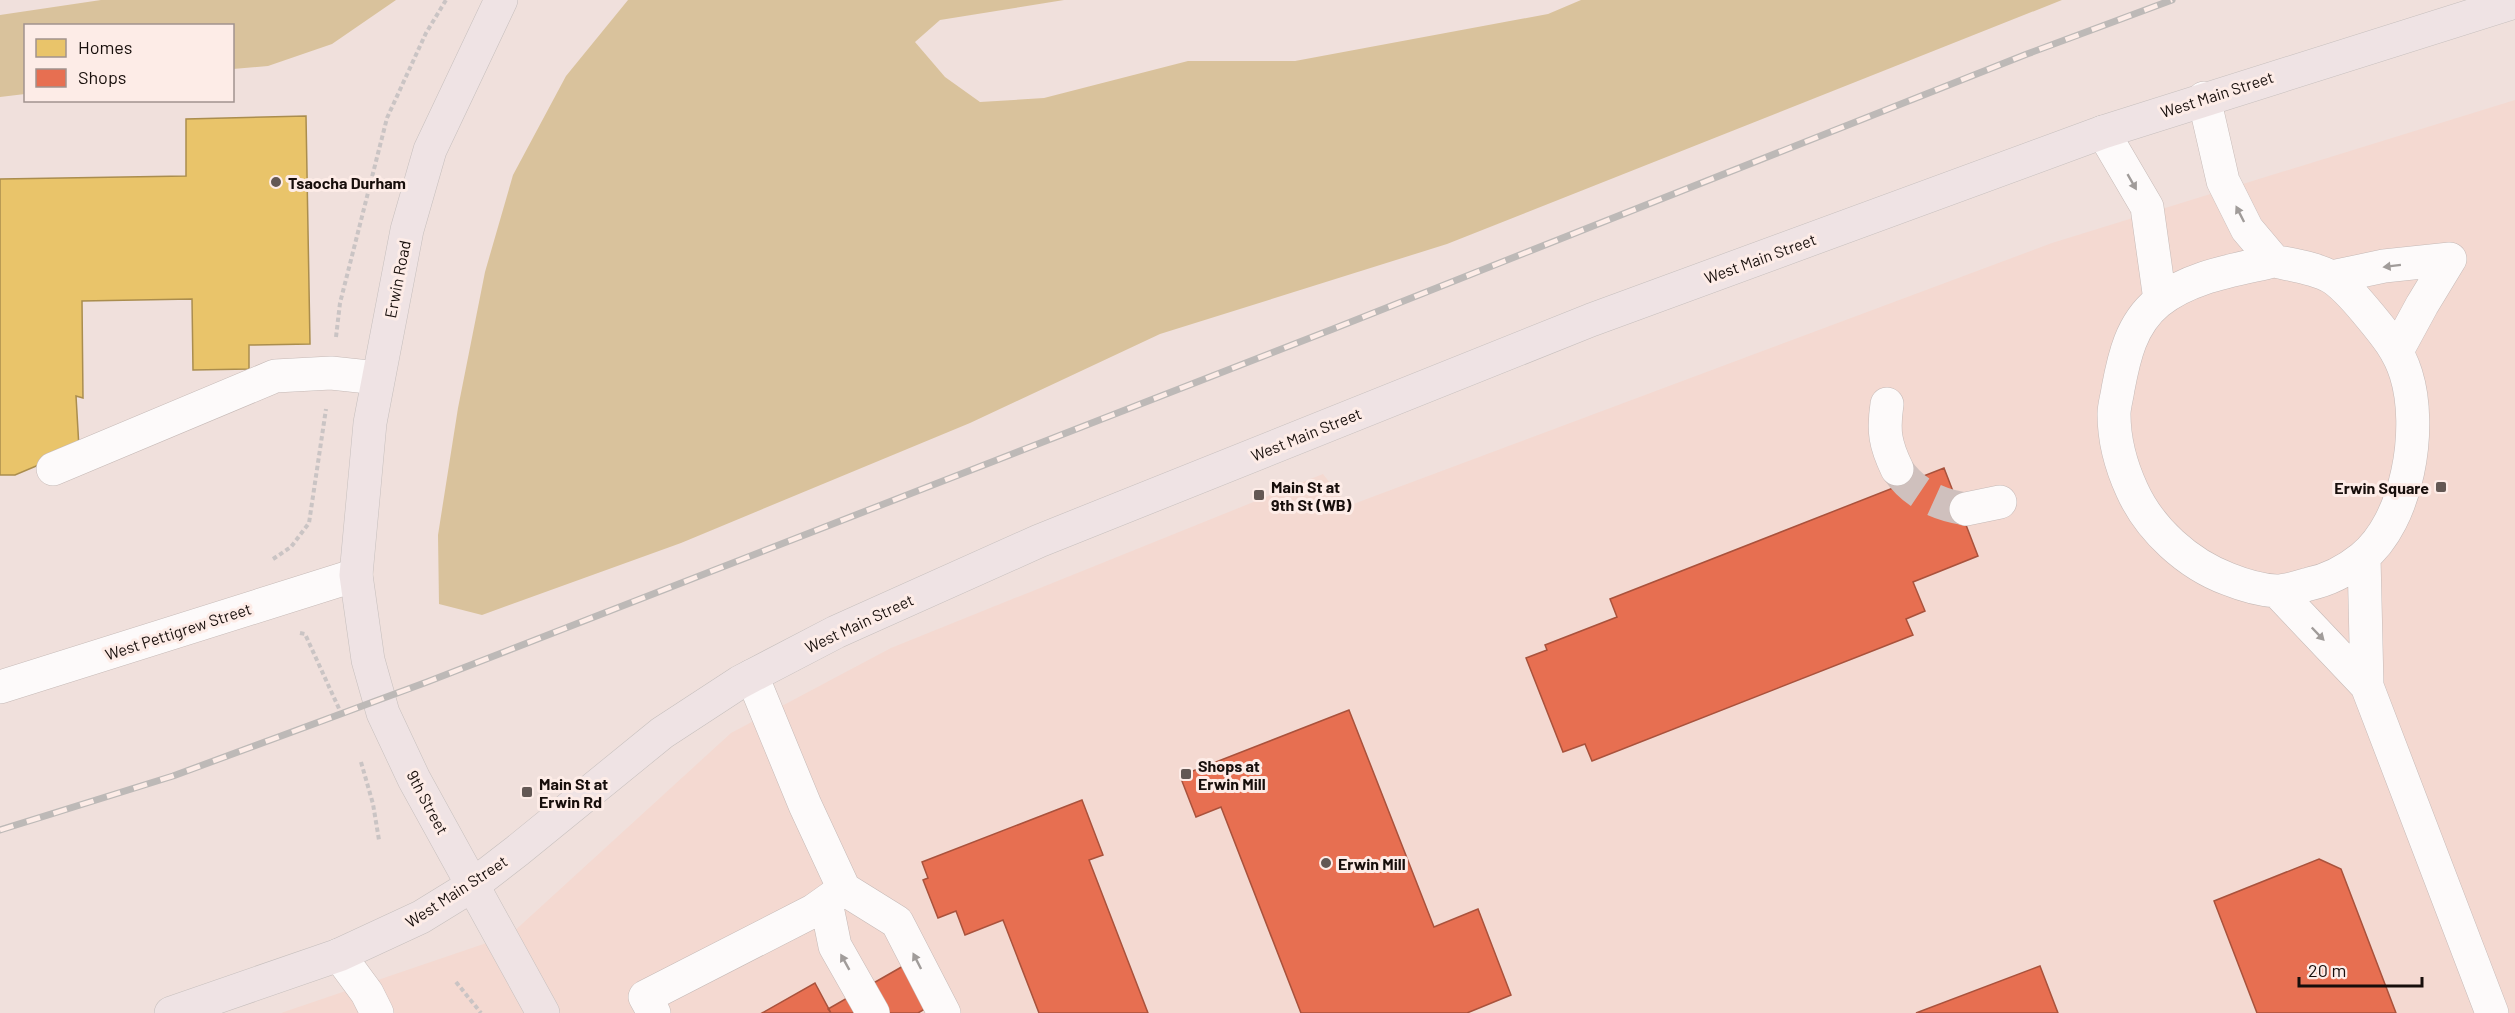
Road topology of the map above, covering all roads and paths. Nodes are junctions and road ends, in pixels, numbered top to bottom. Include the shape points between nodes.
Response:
1 (501, 0) edge
2 (2515, 2) edge
3 (2204, 98) junction
4 (2103, 132) junction
5 (2274, 261) junction
6 (2332, 278) junction
7 (2160, 300) junction
8 (2397, 351) junction
9 (378, 378) junction
10 (1887, 404) dead end
11 (53, 469) dead end
12 (1897, 469) tunnel mouth
13 (2000, 502) dead end
14 (1966, 509) tunnel mouth
15 (2364, 557) junction
16 (356, 575) junction
17 (2277, 591) junction
18 (291, 632) dead end
19 (752, 676) junction
20 (2367, 686) junction
21 (0, 687) edge
22 (343, 718) dead end
23 (360, 758) dead end
24 (379, 840) dead end
25 (473, 885) junction
26 (835, 896) junction
27 (339, 955) junction
28 (456, 982) dead end
29 (214, 1006) edge
30 (171, 1013) edge
31 (377, 1013) edge
32 (482, 1013) edge
33 (543, 1013) edge
34 (654, 1013) edge
35 (873, 1013) edge
36 (944, 1013) edge
37 (2492, 1013) edge

1 - 9 main road, Erwin Road via 430,150 407,230
2 - 3 main road, West Main Street
3 - 4 main road, West Main Street
5 -> 3 street via 2247,229 2223,181
4 -> 7 street via 2147,207
4 - 19 main road, West Main Street via 1591,321 1341,419 1040,541 836,632
5 - 6 street
5 - 7 street via 2208,276
6 - 8 street via 2360,303
8 -> 6 street via 2450,259 2384,266
7 - 17 street via 2147,312 2122,359 2114,413 2119,456 2126,477 2149,519 2202,569 2253,588
8 - 15 street via 2413,407 2414,441 2409,471 2391,519
9 - 11 street via 331,372 275,375
9 - 16 main road, Erwin Road
10 - 12 street via 1884,428 1888,451
13 - 14 street
15 - 17 street via 2319,582
15 - 20 street
16 - 21 street, West Pettigrew Street
16 - 25 main road, 9th Street via 368,660 383,713 414,779
17 -> 20 street
18 - 22 path via 305,634
19 - 25 main road, West Main Street via 662,732
19 - 26 street via 805,805
20 - 37 street
23 - 24 path
25 - 27 main road, West Main Street via 422,917
25 - 33 main road, 9th Street
26 - 34 street via 813,911 645,996
35 -> 26 street via 835,946
36 -> 26 street via 897,922
27 - 29 main road, West Main Street
27 - 31 street
28 - 32 path
29 - 30 main road, West Main Street

